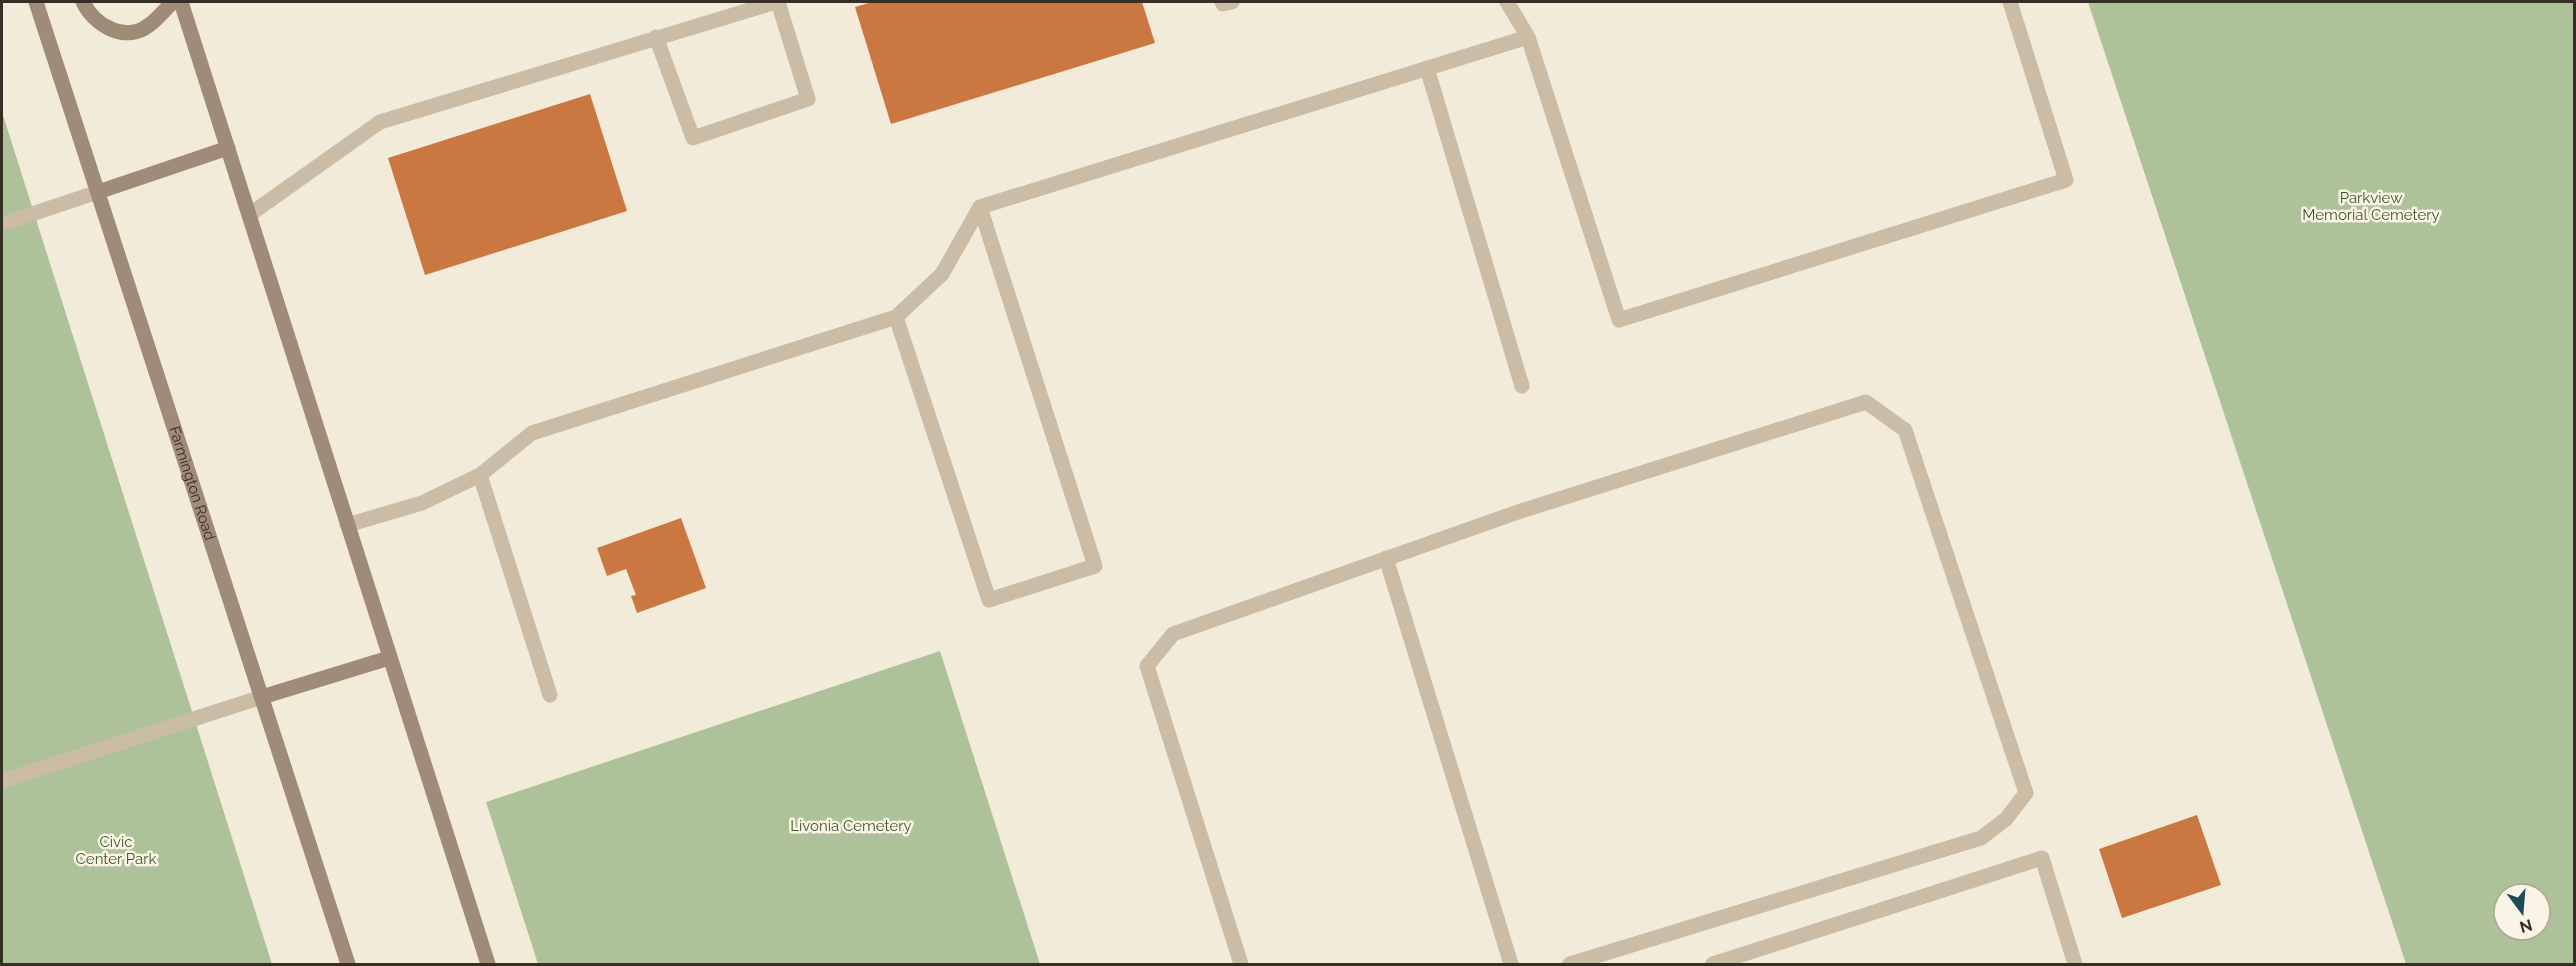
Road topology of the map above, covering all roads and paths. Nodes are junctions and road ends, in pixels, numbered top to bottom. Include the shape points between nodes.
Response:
1 (36, 2) edge
2 (83, 2) edge
3 (173, 2) edge
4 (181, 2) edge
5 (777, 2) edge
6 (1222, 2) edge
7 (1232, 2) edge
8 (1507, 2) edge
9 (2010, 2) edge
10 (656, 37) junction
11 (1528, 37) junction
12 (1427, 68) junction
13 (228, 148) junction
14 (98, 192) junction
15 (980, 207) junction
16 (249, 215) junction
17 (2, 224) edge
18 (896, 317) junction
19 (1522, 386) dead end
20 (480, 475) junction
21 (347, 525) junction
22 (1386, 558) junction
23 (389, 658) junction
24 (550, 695) dead end
25 (262, 697) junction
26 (2, 781) edge
27 (348, 964) edge
28 (488, 964) edge
29 (1241, 964) edge
30 (1511, 964) edge
31 (1569, 964) edge
32 (1713, 964) edge
33 (2075, 964) edge

1 - 14 main road, Farmington Road
2 - 3 main road via 89,15 107,28 129,34 148,27
4 - 13 main road
5 - 10 lane
5 - 10 lane via 808,99 693,138
6 - 7 lane
8 - 11 lane
9 - 11 lane via 2066,180 1618,320
10 - 16 lane via 380,123
11 - 12 lane
12 - 15 lane
12 - 19 lane
13 - 14 main road
13 - 16 main road
14 - 17 lane
14 - 25 main road, Farmington Road
15 - 18 lane via 942,274
15 - 18 lane via 1095,566 989,600
16 - 21 main road
18 - 20 lane via 532,433
20 - 21 lane via 422,503
20 - 24 lane
21 - 23 main road
22 - 29 lane via 1173,634 1147,666
22 - 30 lane
22 - 31 lane via 1866,402 1905,430 2026,793 2006,819 1981,838
23 - 25 main road
23 - 28 main road
25 - 26 lane
25 - 27 main road, Farmington Road
32 - 33 lane via 2042,858

